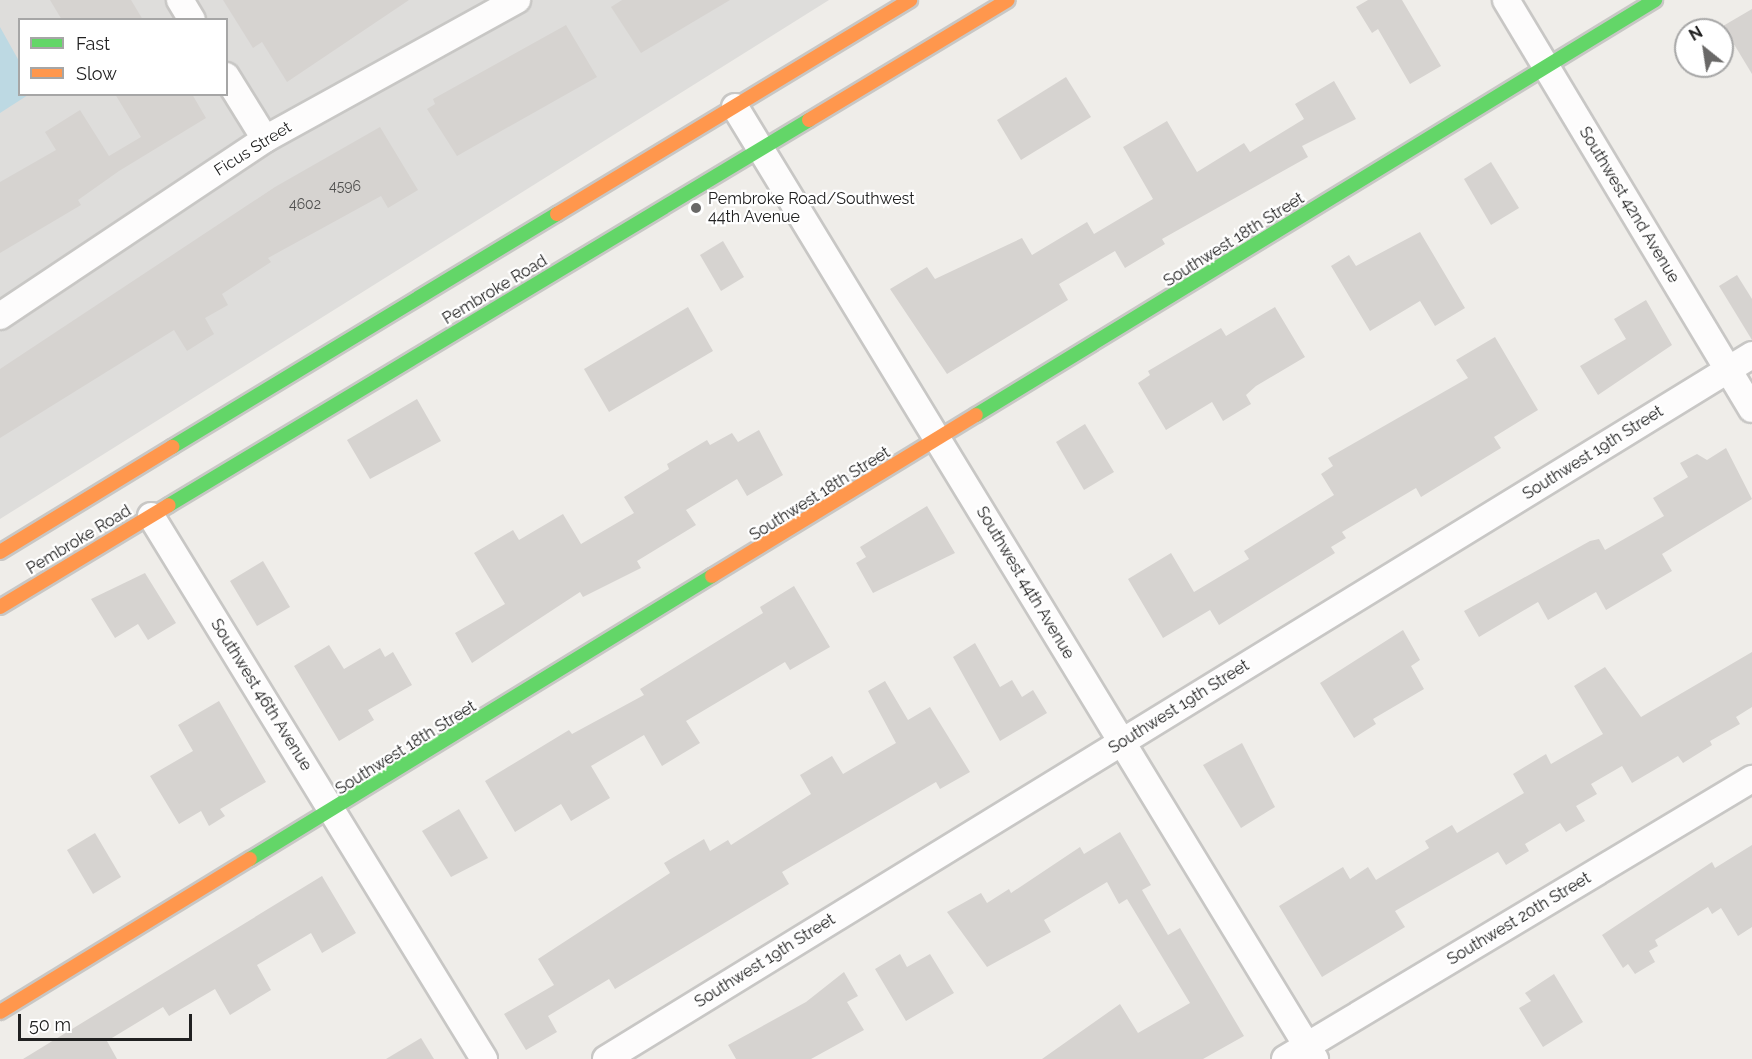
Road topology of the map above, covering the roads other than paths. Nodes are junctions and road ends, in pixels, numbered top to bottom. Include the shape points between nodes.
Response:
1 (180, 0) edge
2 (517, 0) edge
3 (910, 0) edge
4 (1003, 0) edge
5 (1008, 0) edge
6 (1506, 0) edge
7 (1655, 0) edge
8 (989, 12) junction
9 (191, 18) edge
10 (1546, 67) junction
11 (228, 79) edge
12 (735, 107) junction
13 (266, 139) junction
14 (759, 150) junction
15 (405, 308) junction
16 (0, 316) edge
17 (1752, 355) edge
18 (1727, 370) junction
19 (318, 378) dead end
20 (1752, 409) edge
21 (939, 441) junction
22 (166, 486) dead end
23 (75, 507) junction
24 (151, 516) junction
25 (69, 530) dead end
26 (0, 552) edge
27 (0, 607) edge
28 (1121, 742) junction
29 (1752, 779) edge
30 (333, 812) junction
31 (0, 1012) edge
32 (1311, 1052) edge
33 (484, 1059) edge
34 (606, 1059) edge
35 (1286, 1059) edge

1 - 9 street
2 - 13 street, Ficus Street
3 - 12 main road, Pembroke Road
4 - 8 main road
5 - 8 main road, Pembroke Road
6 - 10 street, Southwest 42nd Avenue
7 - 10 main road, Southwest 18th Street
8 - 14 main road, Pembroke Road
10 - 18 street, Southwest 42nd Avenue
10 - 21 main road, Southwest 18th Street
11 - 13 street
12 - 14 street, Southwest 44th Avenue
12 - 15 main road, Pembroke Road
13 - 16 street, Ficus Street
14 - 21 street, Southwest 44th Avenue
14 - 24 main road, Pembroke Road
15 - 19 main road
15 - 23 main road, Pembroke Road
17 - 18 street, Southwest 19th Street
18 - 20 street, Southwest 42nd Avenue
18 - 28 street, Southwest 19th Street
21 - 28 street, Southwest 44th Avenue
21 - 30 main road, Southwest 18th Street
22 - 24 main road
23 - 25 main road
23 - 26 main road, Pembroke Road
24 - 27 main road, Pembroke Road
24 - 30 street, Southwest 46th Avenue
28 - 32 street, Southwest 44th Avenue
28 - 34 street, Southwest 19th Street
29 - 32 street, Southwest 20th Street
30 - 31 main road, Southwest 18th Street
30 - 33 street, Southwest 46th Avenue
32 - 35 street, Southwest 20th Street

